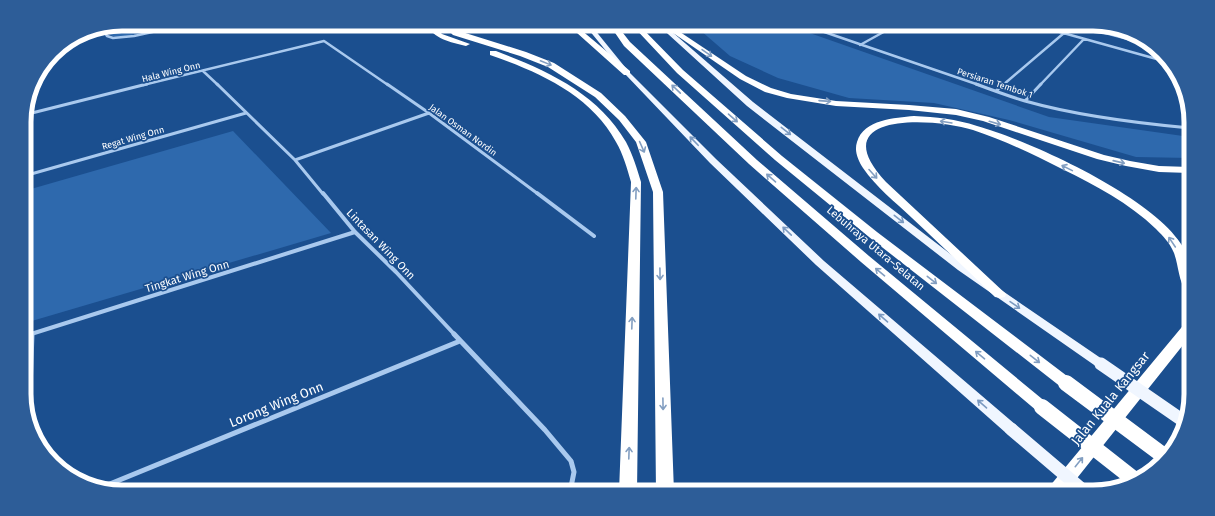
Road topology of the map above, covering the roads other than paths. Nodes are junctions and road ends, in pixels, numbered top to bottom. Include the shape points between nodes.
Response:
1 (155, 31) edge
2 (434, 31) edge
3 (454, 31) edge
4 (578, 31) edge
5 (593, 31) edge
6 (617, 31) edge
7 (641, 31) edge
8 (670, 31) edge
9 (673, 31) edge
10 (821, 31) edge
11 (885, 31) edge
12 (1057, 31) edge
13 (1100, 32) edge
14 (105, 33) edge
15 (1064, 33) junction
16 (1084, 39) junction
17 (321, 41) joint
18 (1134, 41) edge
19 (860, 45) junction
20 (1158, 60) edge
21 (204, 71) junction
22 (627, 73) junction
23 (996, 91) junction
24 (1025, 101) junction
25 (31, 113) edge
26 (246, 113) junction
27 (429, 113) junction
28 (1184, 127) edge
29 (295, 160) junction
30 (1184, 170) edge
31 (31, 174) edge
32 (355, 232) junction
33 (594, 236) dead end
34 (1184, 274) edge
35 (1000, 294) junction
36 (32, 334) joint
37 (1184, 334) edge
38 (460, 341) junction
39 (31, 362) edge
40 (1181, 418) edge
41 (1161, 454) edge
42 (1131, 477) edge
43 (110, 484) edge
44 (571, 485) edge
45 (628, 485) edge
46 (665, 485) edge
47 (1061, 485) edge
48 (1077, 485) edge

1 - 14 street via 126,38 114,38
45 -> 2 highway via 636,182 629,159 618,137 601,115 580,95 555,78 531,66 449,39
3 -> 46 highway via 523,54 574,78 598,95 622,118 641,142 658,192
4 - 22 highway
5 - 22 main road
42 -> 6 highway, Lebuhraya Utara–Selatan, bridge via 1042,407 753,162 627,44
7 -> 41 highway, Lebuhraya Utara–Selatan, bridge via 686,77 796,172 932,280
8 -> 35 main road via 750,104 962,268
9 -> 30 highway via 741,78 787,96 958,113 1002,124 1119,162
10 - 19 street, Persiaran Tembok 1
11 - 19 street
12 - 15 street
13 - 18 street
15 - 16 street
15 - 23 street
16 - 20 street
16 - 24 street
17 - 21 street, Hala Wing Onn
17 - 27 street, Jalan Osman Nordin via 326,41
19 - 23 street, Persiaran Tembok 1
21 - 25 street, Hala Wing Onn
21 - 26 street, Lintasan Wing Onn
48 -> 22 main road, bridge via 820,263 713,161
23 - 24 street, Persiaran Tembok 1
24 - 28 street, Persiaran Tembok 1 via 1103,117
26 - 29 street, Lintasan Wing Onn
26 - 31 street, Regat Wing Onn
27 - 29 street
27 - 33 street, Jalan Osman Nordin
29 - 32 street, Lintasan Wing Onn
32 - 36 street, Tingkat Wing Onn
32 - 38 street, Lintasan Wing Onn
34 -> 35 highway via 1180,253 1158,224 1146,214 1070,169 1012,141 954,123 922,119 901,119 884,123 867,132 861,140 860,147 868,169
35 -> 40 main road, bridge
36 - 39 street
47 -> 37 highway, Jalan Kuala Kangsar
38 - 43 street, Lorong Wing Onn
38 - 44 street, Lintasan Wing Onn via 571,461 574,472

